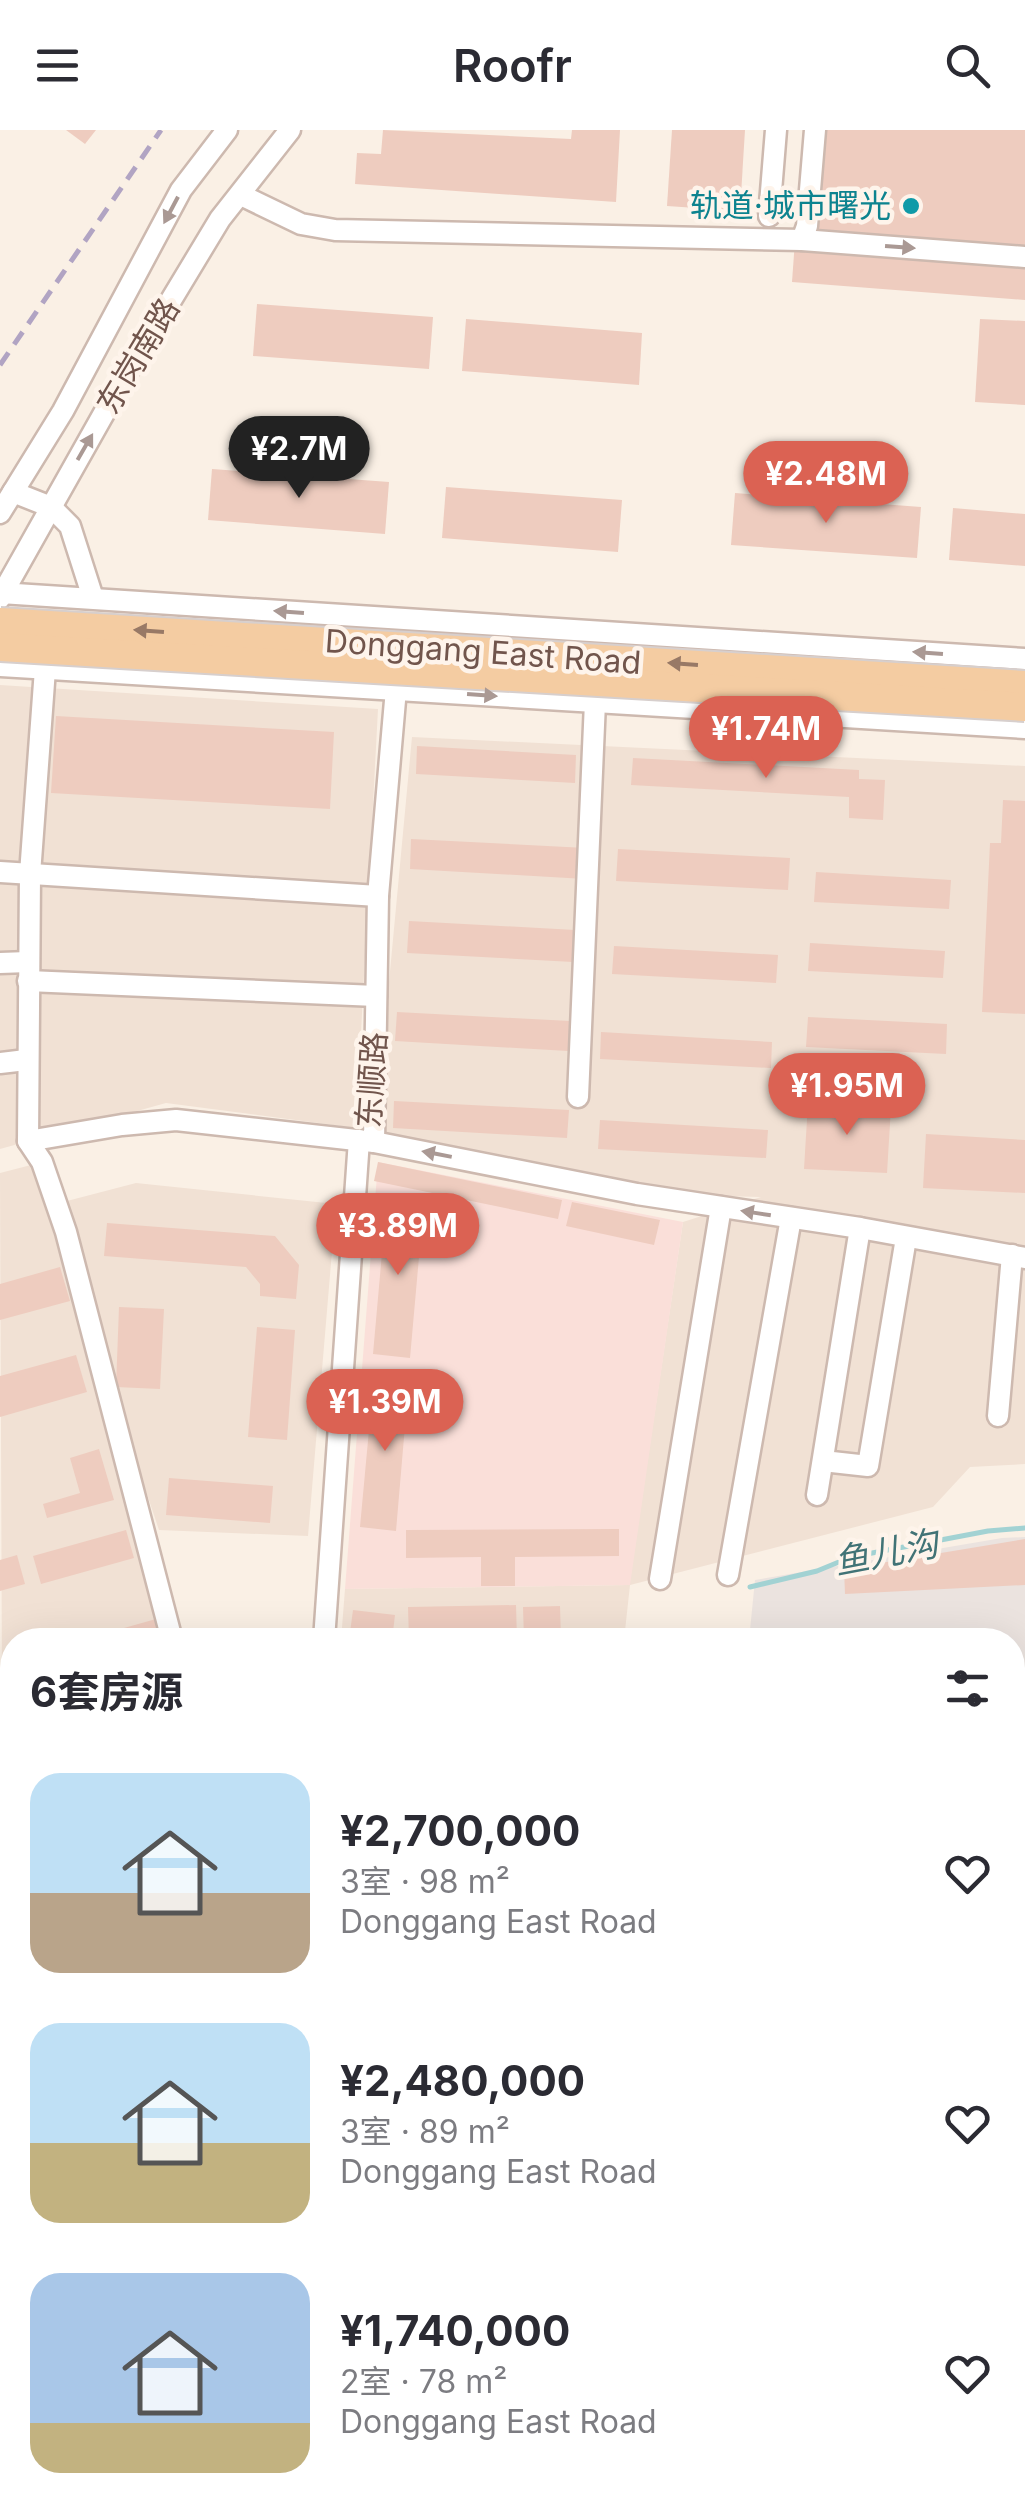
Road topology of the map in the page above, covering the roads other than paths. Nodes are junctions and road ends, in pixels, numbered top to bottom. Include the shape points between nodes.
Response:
1 (227, 130) edge
2 (290, 130) edge
3 (776, 130) edge
4 (815, 130) edge
5 (241, 195) junction
6 (769, 216) dead end
7 (802, 240) junction
8 (1025, 256) edge
9 (13, 492) junction
10 (51, 507) junction
11 (0, 513) edge
12 (1, 595) edge
13 (93, 598) junction
14 (0, 622) edge
15 (430, 622) junction
16 (0, 647) edge
17 (0, 666) edge
18 (1022, 668) edge
19 (46, 669) junction
20 (396, 690) junction
21 (422, 692) junction
22 (596, 702) junction
23 (1020, 721) edge
24 (0, 872) edge
25 (30, 874) junction
26 (378, 896) junction
27 (0, 963) edge
28 (28, 971) junction
29 (376, 996) junction
30 (26, 1060) junction
31 (0, 1062) edge
32 (578, 1097) dead end
33 (28, 1141) junction
34 (366, 1141) junction
35 (721, 1207) junction
36 (791, 1218) junction
37 (860, 1228) junction
38 (906, 1238) junction
39 (1019, 1257) edge
40 (998, 1416) dead end
41 (822, 1461) junction
42 (817, 1495) dead end
43 (728, 1574) dead end
44 (660, 1578) dead end
45 (169, 1628) edge
46 (325, 1628) edge

1 -> 9 street, 东岗南路 via 181,190
2 - 5 street, 东岗南路
3 - 6 street
4 - 7 street
5 - 7 street via 302,224 336,230
10 -> 5 street, 东岗南路 via 210,236
7 -> 8 street
9 - 10 street
9 - 11 street, 东岗南路
10 - 12 street, 东岗南路
10 - 13 street via 70,526
12 - 13 street
15 -> 13 street
18 -> 14 main road, Donggang East Road, bridge
18 -> 15 street
15 - 21 street
16 - 23 main road, Donggang East Road, bridge
17 - 19 street
18 - 23 street
19 - 20 street
19 - 25 street
20 - 21 street
20 - 26 street, 东顺路
21 -> 22 street
22 - 23 street
22 - 32 street
24 - 25 street
25 - 26 street
25 - 28 street
26 - 29 street, 东顺路
27 - 28 street
28 - 29 street
28 - 30 street
29 - 34 street, 东顺路
30 - 31 street
30 - 33 street
33 - 34 street via 176,1120
33 - 45 street via 66,1232
35 -> 34 street
34 - 46 street, 东顺路
36 -> 35 street
35 - 44 street
36 - 37 street
36 - 43 street
37 - 38 street
37 - 41 street
38 - 39 street
38 - 41 street via 868,1466
39 - 40 street
41 - 42 street

